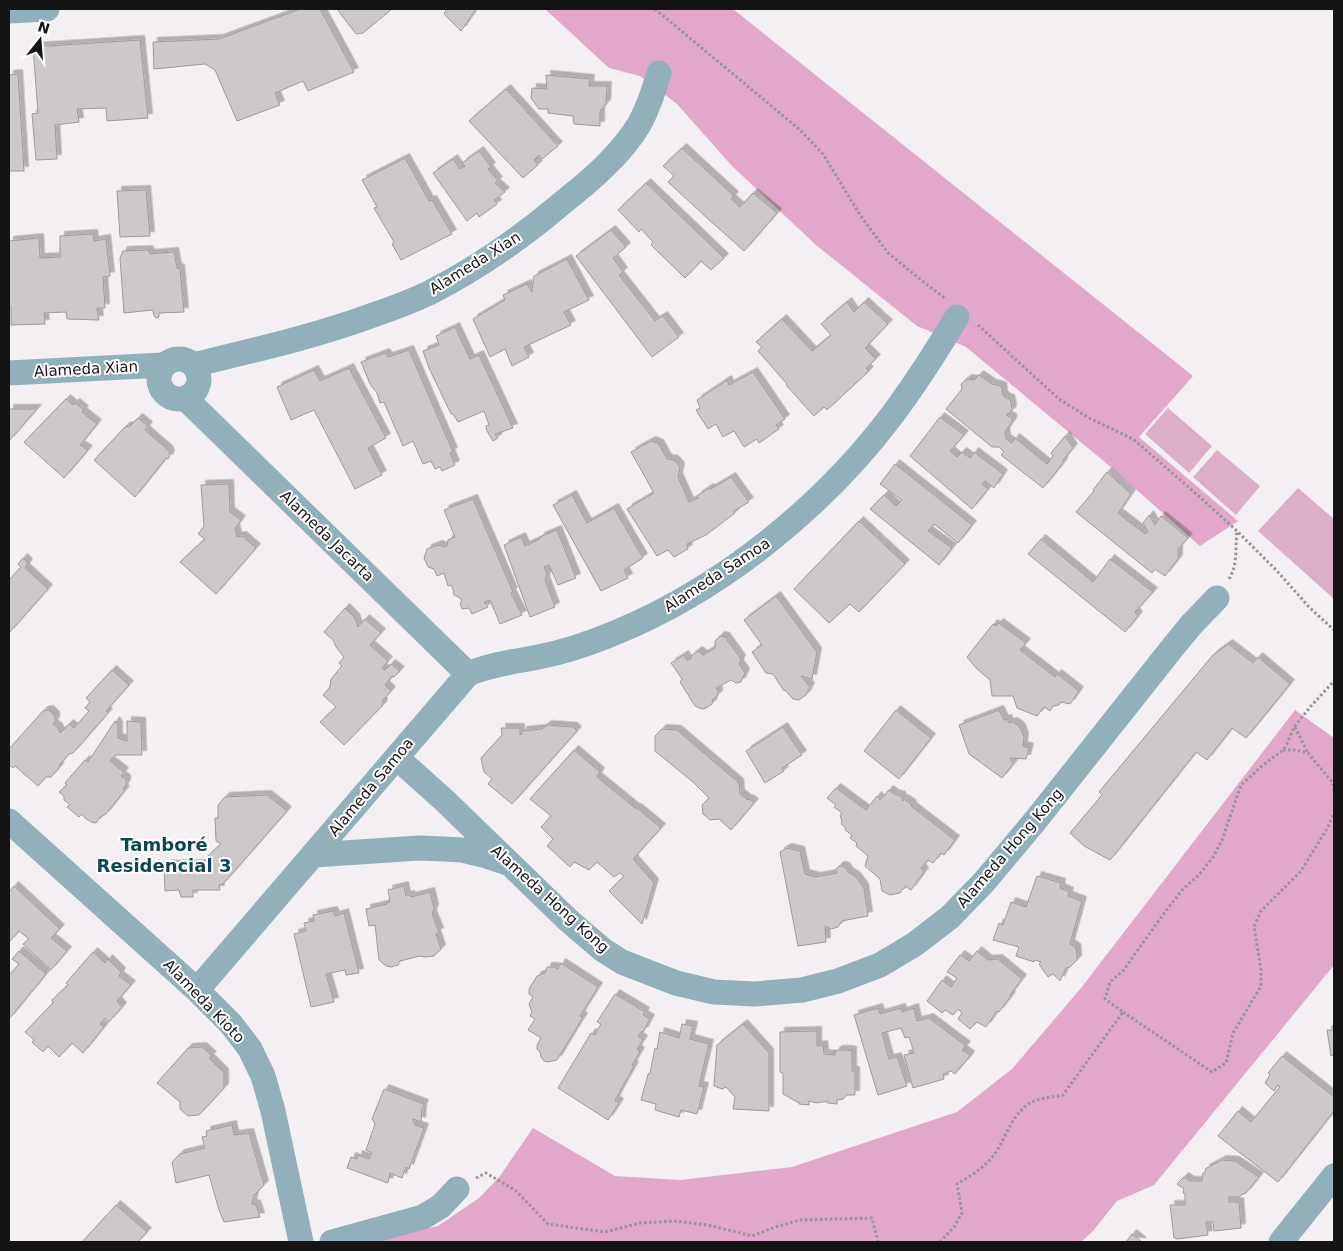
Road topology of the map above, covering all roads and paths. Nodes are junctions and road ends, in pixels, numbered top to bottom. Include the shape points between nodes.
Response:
1 (47, 9) edge
2 (655, 9) edge
3 (9, 11) edge
4 (659, 73) dead end
5 (960, 313) junction
6 (163, 365) junction
7 (193, 365) junction
8 (9, 373) edge
9 (185, 398) junction
10 (1237, 531) junction
11 (1217, 598) joint
12 (1334, 630) edge
13 (468, 674) junction
14 (1334, 681) edge
15 (1294, 727) junction
16 (1282, 750) junction
17 (1308, 753) junction
18 (397, 758) junction
19 (1334, 794) edge
20 (444, 800) junction
21 (1334, 813) edge
22 (9, 821) edge
23 (444, 849) junction
24 (314, 855) junction
25 (512, 865) junction
26 (198, 990) junction
27 (1123, 1012) junction
28 (1334, 1176) edge
29 (457, 1189) joint
30 (301, 1242) edge
31 (332, 1242) edge
32 (878, 1242) edge
33 (940, 1242) edge
34 (1281, 1242) edge

1 - 3 street
2 - 5 path via 799,129 823,154 860,215 888,253
4 - 7 street, Alameda Xian via 640,122 616,155 546,217 464,274 396,307 340,328
5 - 10 path via 1059,399 1133,439
5 - 13 street, Alameda Samoa via 892,416 810,506 775,537 670,608 617,632 570,649 500,663
6 - 7 street via 182,359
6 - 8 street, Alameda Xian
6 - 9 street via 158,378 162,390 172,398
7 - 9 street via 199,377 198,384 196,390
9 - 13 street, Alameda Jacarta
10 - 11 path via 1232,574
10 - 12 path
11 - 25 street, Alameda Hong Kong via 1173,647 997,867 964,903 916,944 880,965 838,981 802,990 755,994 714,992 653,975 603,950
13 - 18 street, Alameda Samoa
14 - 15 path
15 - 16 path
15 - 17 path
16 - 17 path
16 - 27 path via 1241,785 1213,857 1183,889 1123,971 1110,982 1106,999
17 - 19 path via 1333,784
18 - 20 street, Alameda Hong Kong
18 - 24 street, Alameda Samoa
20 - 23 street via 450,814 451,833
20 - 25 street, Alameda Hong Kong
21 - 27 path via 1301,871 1261,910 1254,926 1261,986 1233,1033 1226,1063 1212,1072
22 - 26 street, Alameda Kioto
23 - 24 street
23 - 25 street via 462,850
24 - 26 street, Alameda Samoa
26 - 30 street, Alameda Kioto via 250,1049 263,1076
27 - 33 path via 1063,1095 1032,1101 1018,1113 995,1153 974,1174 957,1184 962,1213
28 - 34 street
29 - 31 street via 441,1206 423,1217
29 - 32 path via 486,1173 515,1190 548,1224 569,1228 605,1232 674,1221 752,1236 800,1220 872,1218

